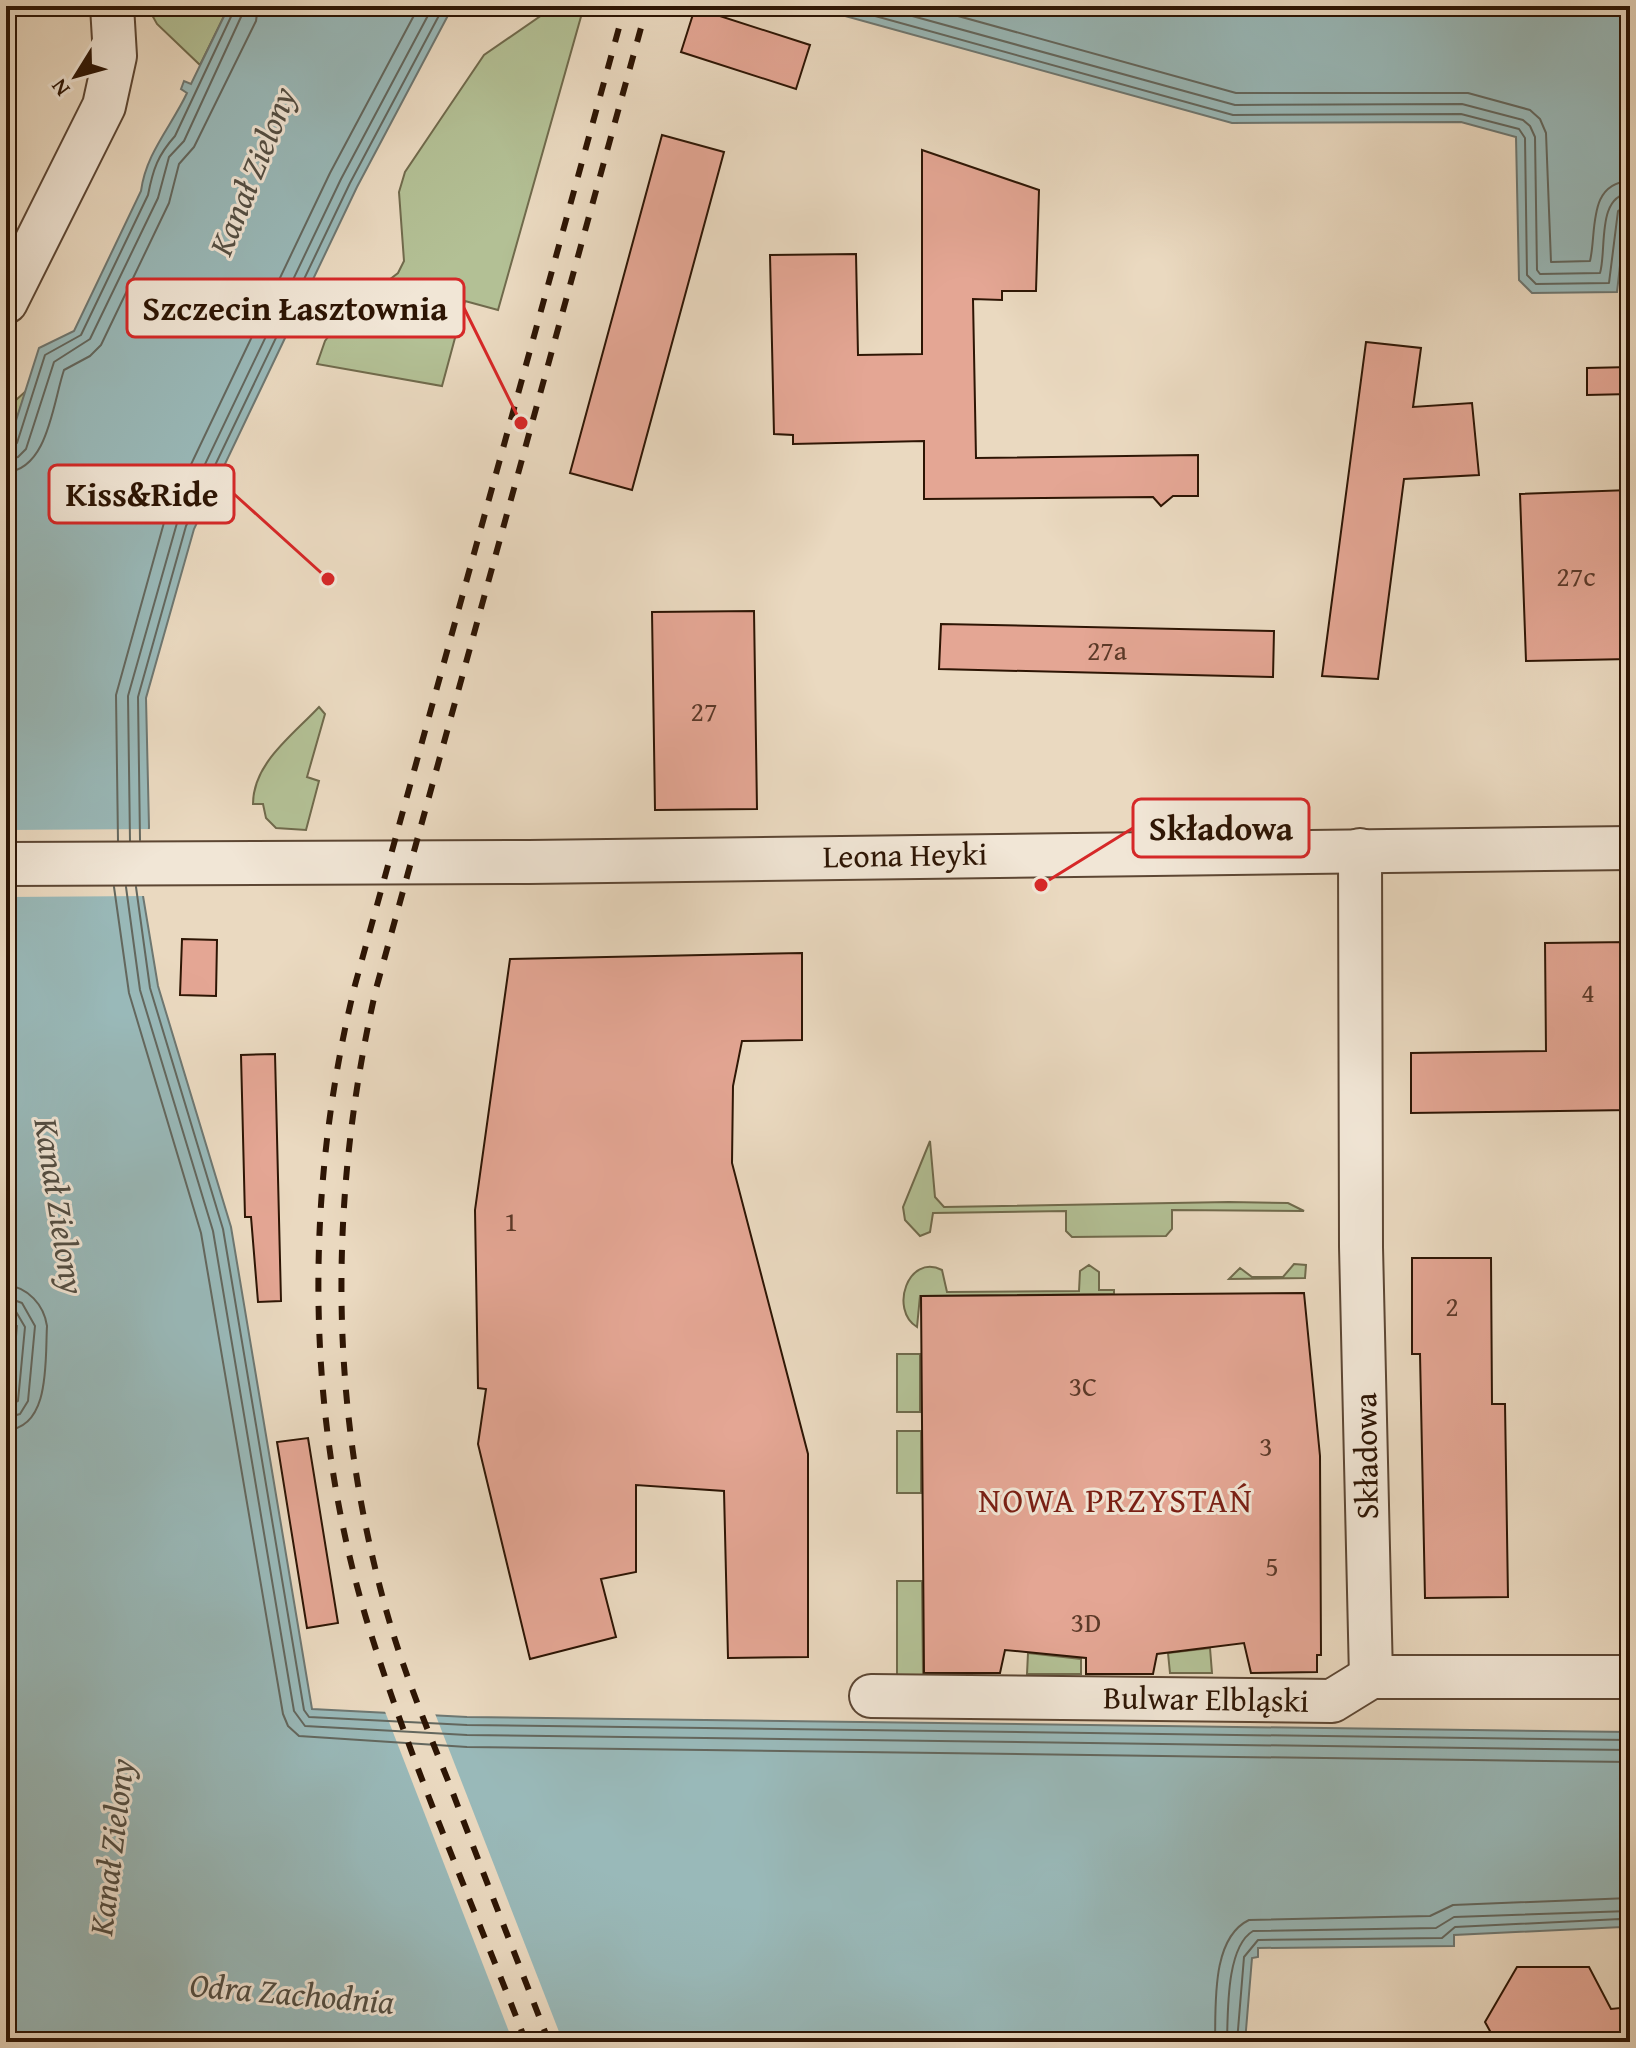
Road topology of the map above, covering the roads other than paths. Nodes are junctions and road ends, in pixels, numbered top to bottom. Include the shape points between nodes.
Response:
1 (112, 6) edge
2 (6, 302) edge
3 (1630, 848) edge
4 (1360, 850) junction
5 (6, 864) edge
6 (1371, 1677) junction
7 (1630, 1677) edge
8 (871, 1696) dead end

1 - 2 street via 115,56 104,106
3 - 4 street, Leona Heyki
4 - 5 street, Leona Heyki
4 - 6 street, Składowa via 1361,1247
6 - 7 street
6 - 8 street, Bulwar Elbląski via 1332,1701

